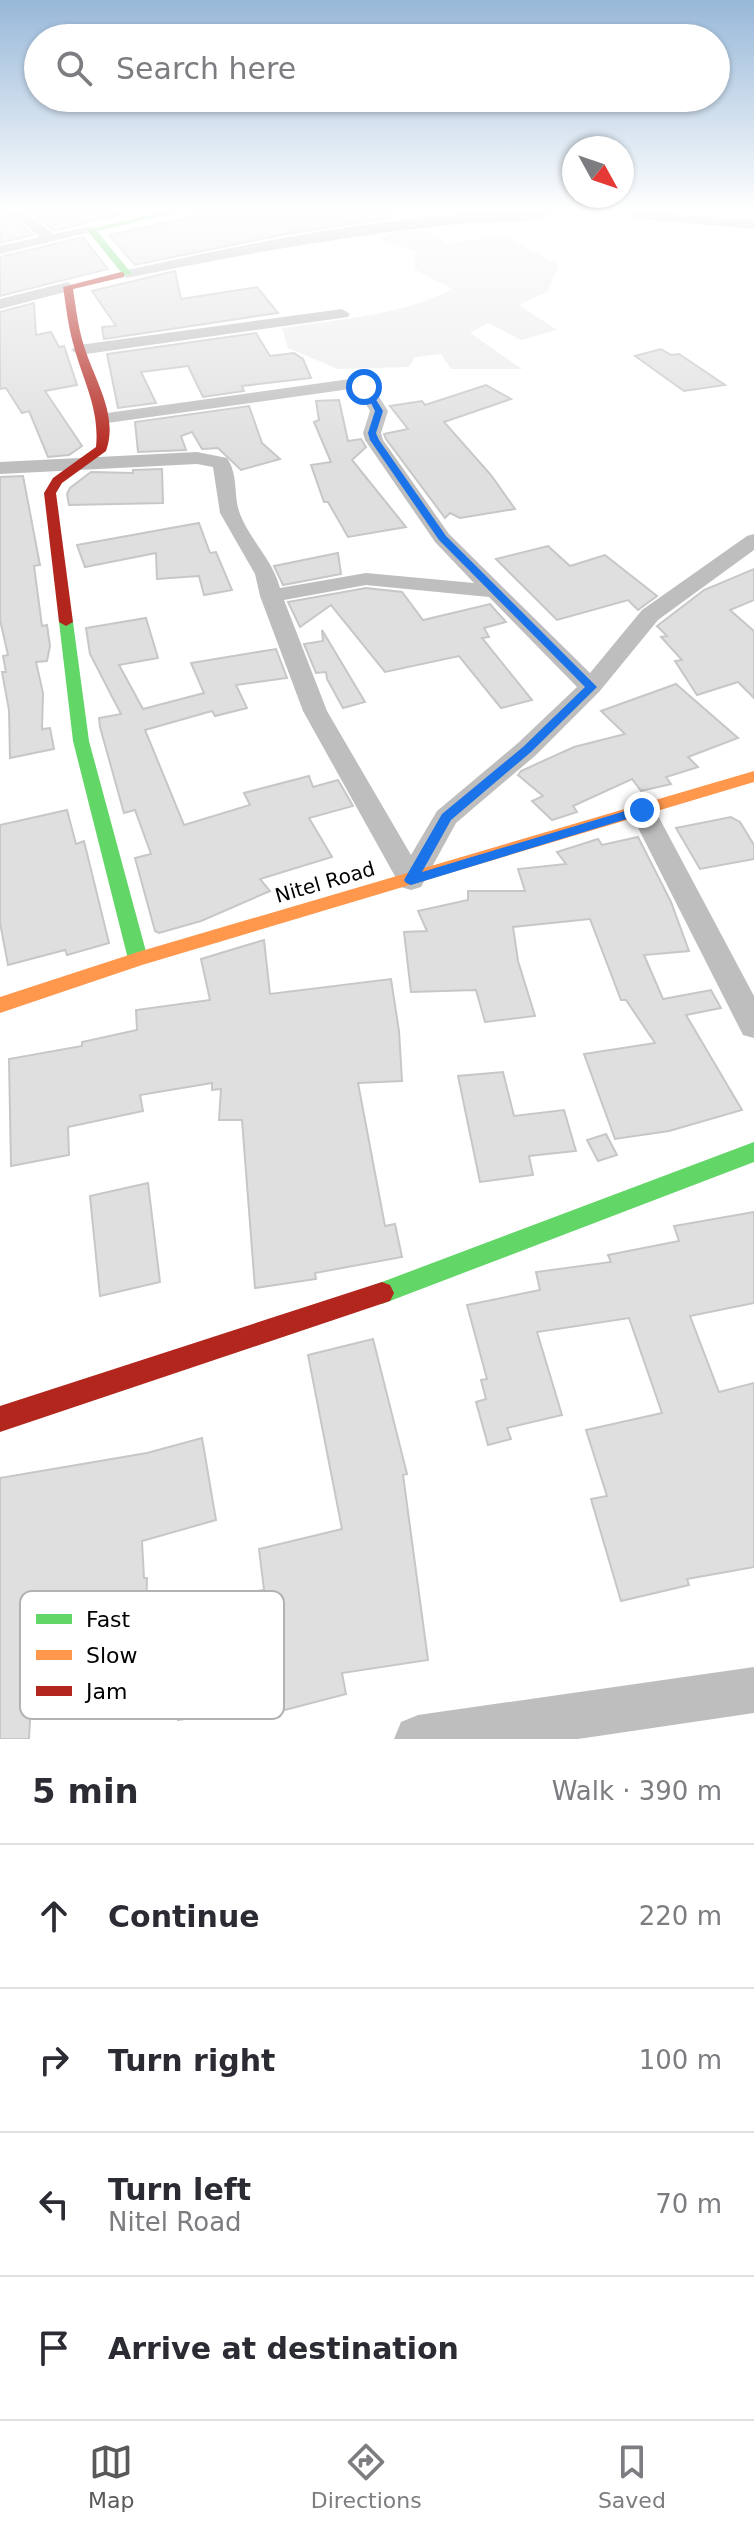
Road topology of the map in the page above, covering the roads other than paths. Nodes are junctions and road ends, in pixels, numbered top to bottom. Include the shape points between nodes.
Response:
1 (51, 291) edge
2 (69, 291) edge
3 (0, 304) edge
4 (342, 314) dead end
5 (79, 350) junction
6 (107, 418) junction
7 (84, 462) junction
8 (0, 468) edge
9 (754, 540) edge
10 (495, 591) junction
11 (271, 596) junction
12 (591, 687) junction
13 (754, 776) edge
14 (642, 810) junction
15 (411, 880) junction
16 (138, 959) junction
17 (0, 1005) edge
18 (754, 1026) edge
19 (754, 1152) edge
20 (0, 1419) edge
21 (754, 1690) edge
22 (418, 1739) edge

1 - 3 street
2 - 5 street
4 - 5 street
5 - 6 street
6 - 7 street via 102,448
6 - 10 street via 359,384 379,411 374,440 442,538
7 - 8 street
7 - 11 street via 220,462 230,513 266,574
7 - 16 street via 57,481 50,493 81,741
9 - 12 street via 650,615
10 - 11 street via 366,579
10 - 12 street
11 - 15 street via 315,711
12 - 15 street via 446,817
13 - 14 street, Nitel Road
14 - 15 street, Nitel Road
14 - 18 street
15 - 16 street, Nitel Road
16 - 17 street, Nitel Road
19 - 20 street via 351,1305
21 - 22 street

